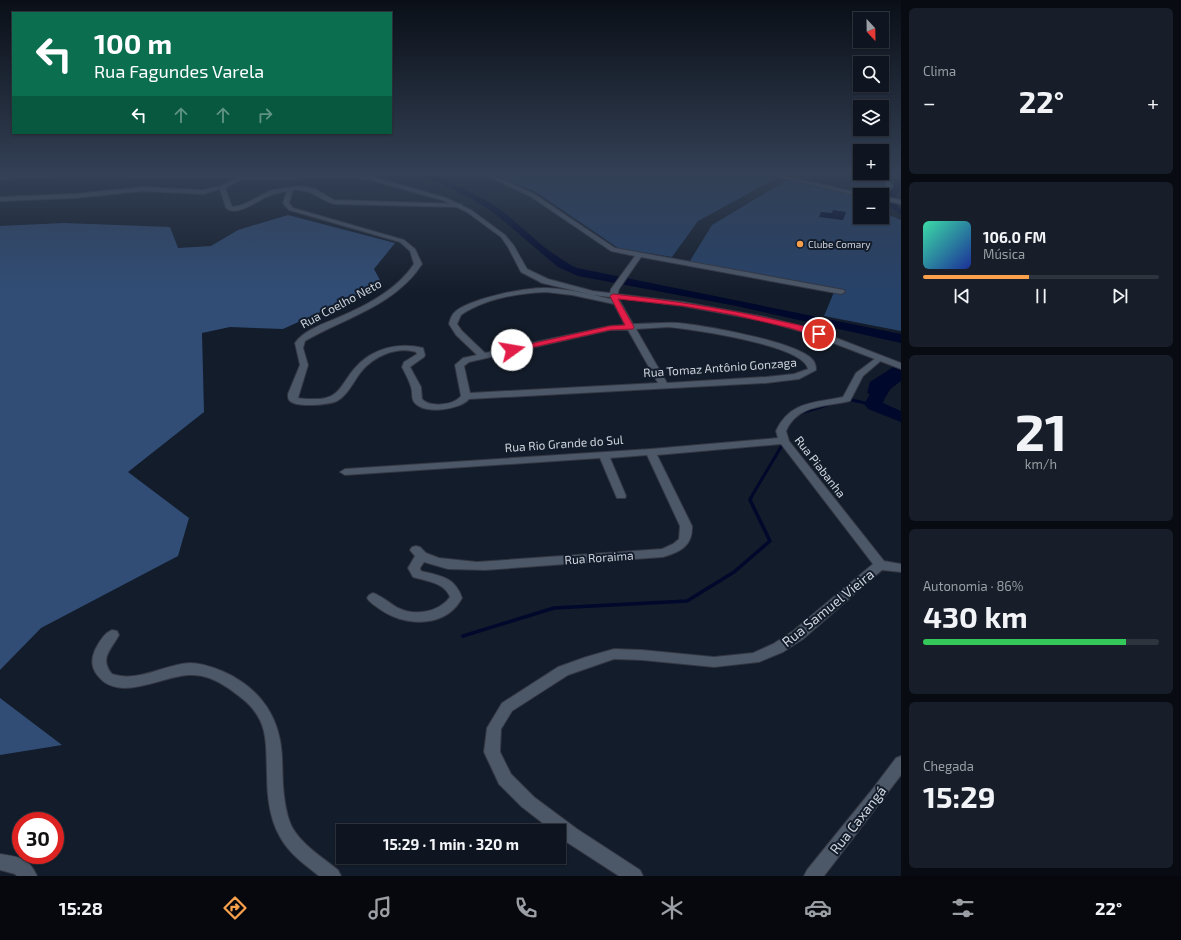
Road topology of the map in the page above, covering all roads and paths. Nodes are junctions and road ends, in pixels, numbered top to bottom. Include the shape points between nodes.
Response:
1 (304, 213) edge
2 (472, 213) edge
3 (558, 213) edge
4 (639, 255) junction
5 (841, 292) dead end
6 (614, 299) junction
7 (630, 327) junction
8 (484, 356) junction
9 (880, 358) junction
10 (897, 364) edge
11 (663, 384) junction
12 (466, 396) junction
13 (784, 441) junction
14 (651, 452) junction
15 (603, 454) junction
16 (345, 472) dead end
17 (621, 496) dead end
18 (880, 565) junction
19 (901, 568) edge
20 (373, 598) dead end
21 (112, 634) dead end
22 (901, 763) edge
23 (0, 862) edge
24 (28, 876) edge
25 (332, 876) edge
26 (634, 876) edge
27 (813, 876) edge

1 - 12 street, Rua Coelho Neto via 402,241 413,250 418,264 410,275 386,296 302,339 299,348 304,365 293,399 298,402 333,400 359,369 372,358 390,350 409,347 421,352 421,355 406,367 416,387 417,400 421,404 436,407 451,405 462,401
2 - 6 street via 503,236 522,268 529,274 545,281
3 - 4 street via 608,247
4 - 5 street
4 - 6 street via 615,289
6 - 7 street
6 - 8 street via 538,290 466,309 458,313 453,324 459,334
6 - 9 street via 683,304 765,320 810,331
7 - 8 street, Rua Tomaz Antônio Gonzaga via 610,328
7 - 11 street
7 - 11 street, Rua Tomaz Antônio Gonzaga via 668,325 699,328 788,350 812,364 812,370 796,377
8 - 12 street, Rua Tomaz Antônio Gonzaga via 466,360 460,365
9 - 10 street
9 - 13 street, Rua Piabanha via 859,375 847,399 805,408 787,417 781,431
11 - 12 street, Rua Tomaz Antônio Gonzaga
13 - 14 street, Rua Rio Grande do Sul
13 - 18 street, Rua Piabanha
14 - 15 street, Rua Rio Grande do Sul
14 - 20 street, Rua Roraima via 686,526 685,541 676,548 663,553 485,566 443,564 419,553 414,568 417,574 452,586 456,598 452,605 437,614 405,616
15 - 16 street, Rua Rio Grande do Sul
15 - 17 street
18 - 19 street, Rua Samuel Vieira
18 - 26 street, Rua Samuel Vieira via 798,635 778,648 754,658 714,662 614,654 563,671 507,707 494,728 492,752 505,779 528,802 571,835
21 - 25 street via 100,658 100,668 108,679 123,683 132,682 190,669 207,672 246,692 266,715 272,734 276,770 274,790 284,829 292,842
22 - 27 street, Rua Caxangá
23 - 24 street via 20,866

